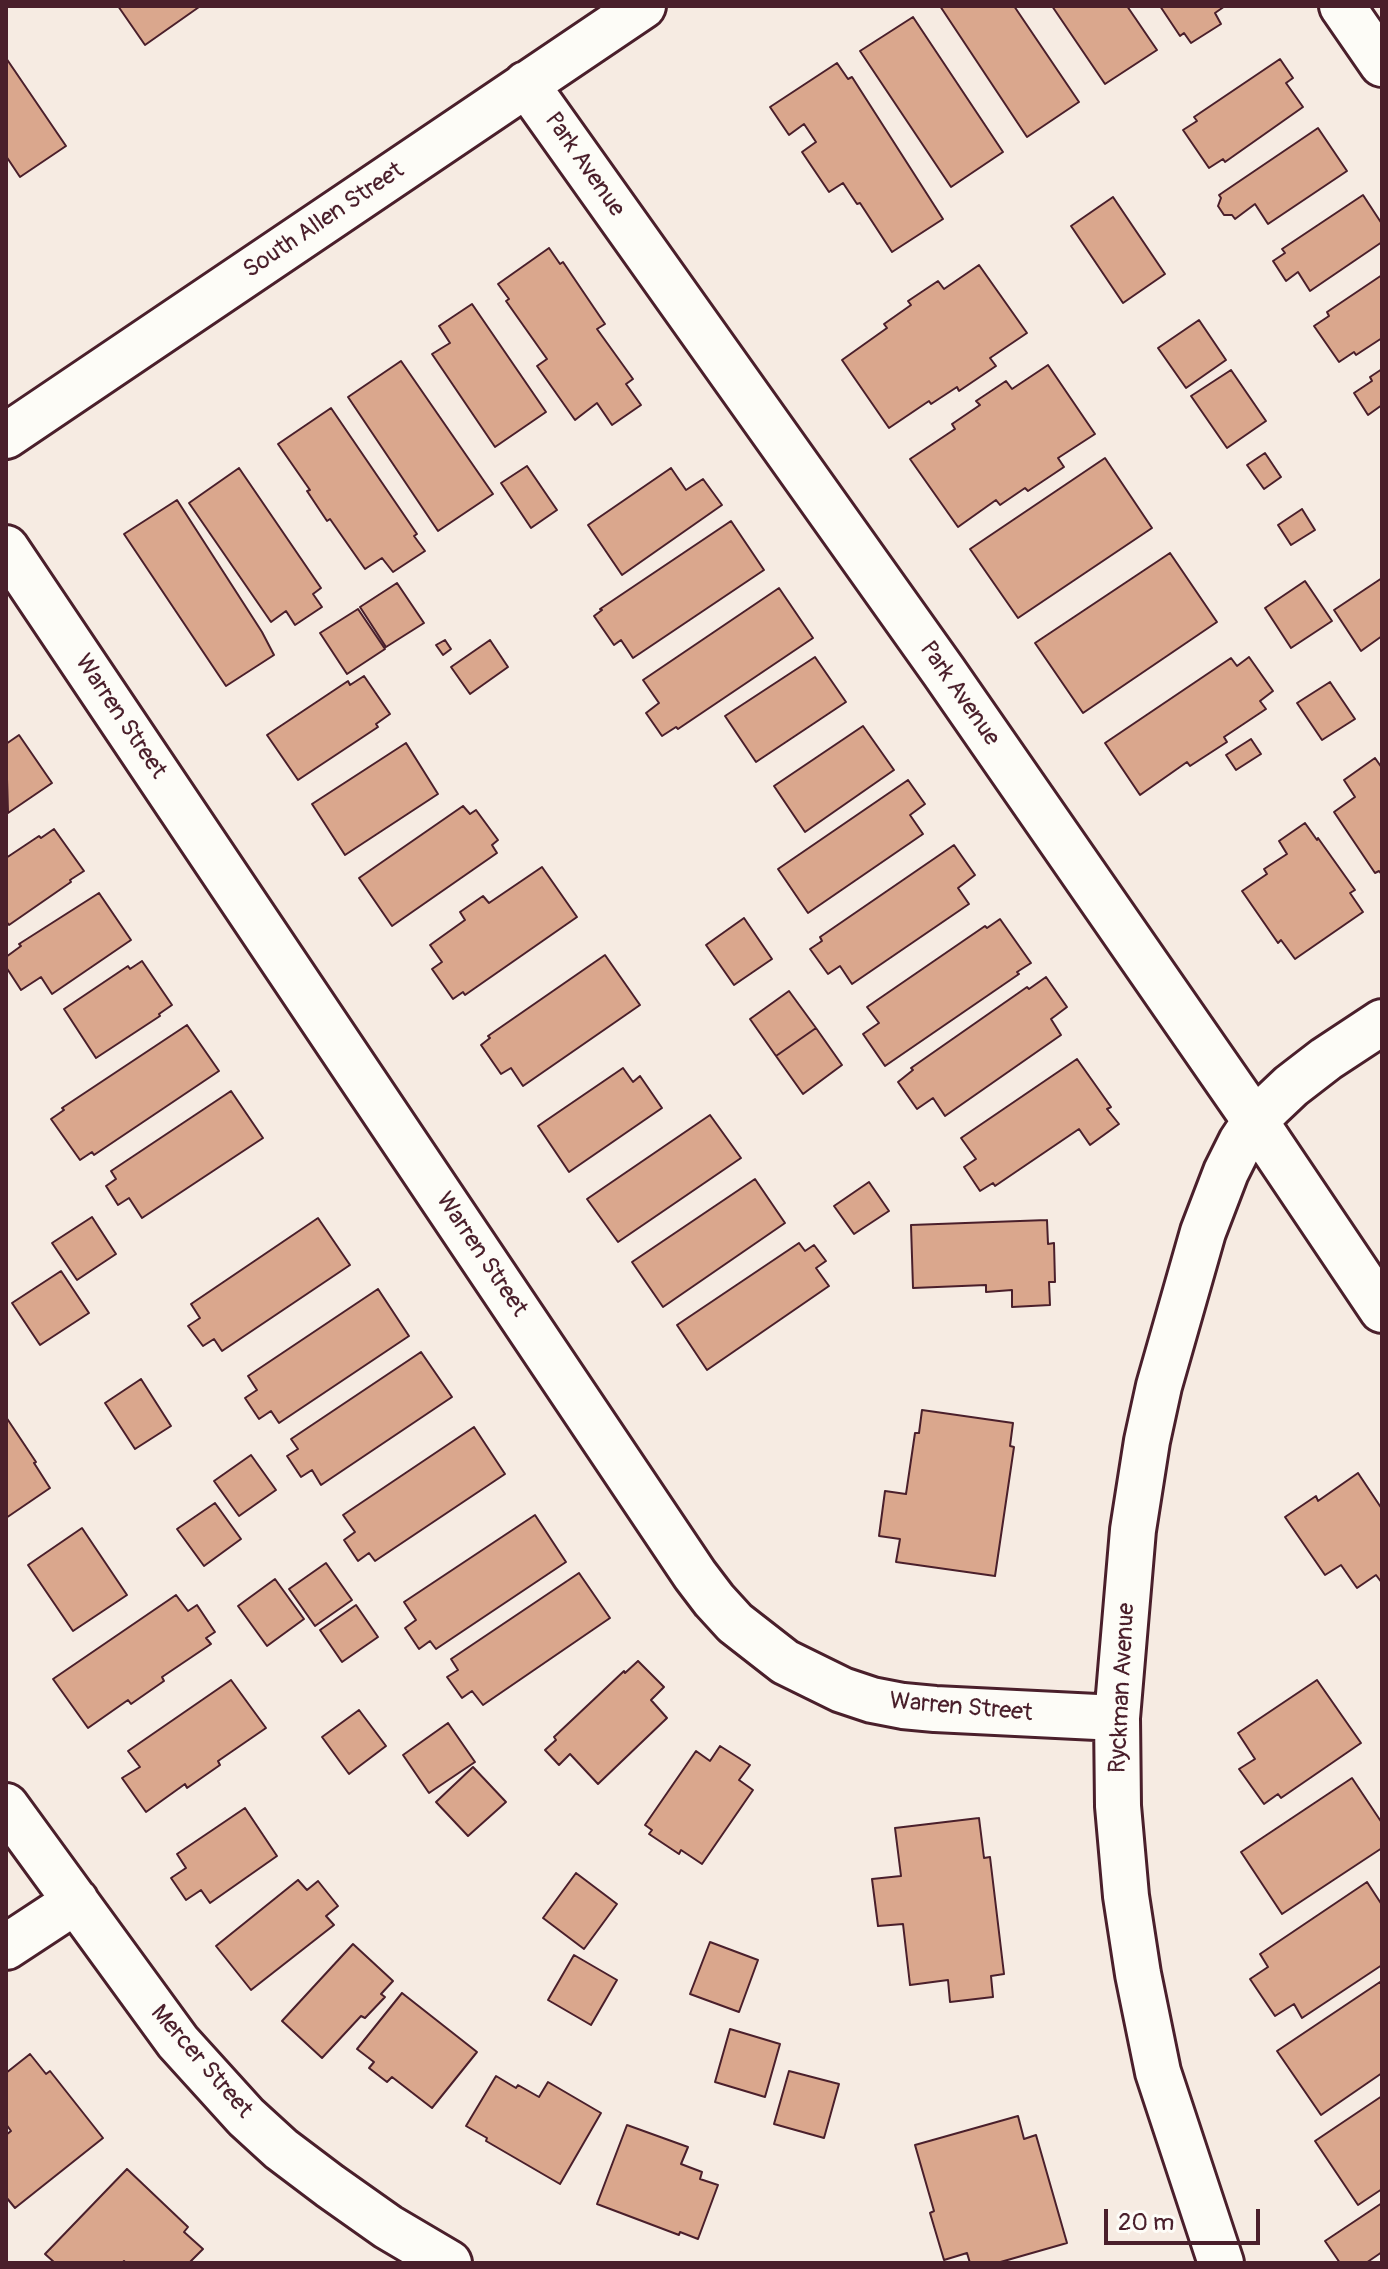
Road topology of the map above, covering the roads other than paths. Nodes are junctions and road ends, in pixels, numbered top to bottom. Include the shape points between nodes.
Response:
1 (643, 6) edge
2 (1342, 6) edge
3 (1382, 64) edge
4 (526, 84) junction
5 (6, 436) edge
6 (6, 548) edge
7 (1382, 1022) edge
8 (1255, 1121) junction
9 (1382, 1310) edge
10 (1117, 1718) junction
11 (6, 1806) edge
12 (76, 1901) junction
13 (6, 1947) edge
14 (449, 2263) edge
15 (1221, 2263) edge

1 - 4 street, South Allen Street
2 - 3 street
4 - 5 street, South Allen Street
4 - 8 street, Park Avenue via 926,646
6 - 10 street, Warren Street via 695,1575 735,1623 799,1670 872,1700 935,1709
7 - 8 street, Ryckman Avenue via 1291,1086
8 - 9 street, Park Avenue
8 - 10 street, Ryckman Avenue via 1226,1172 1203,1232 1159,1386 1133,1530
10 - 15 street, Ryckman Avenue via 1118,1806 1138,1974 1158,2072
11 - 12 street, Mercer Street
12 - 13 street
12 - 14 street, Mercer Street via 178,2042 246,2117 330,2186

